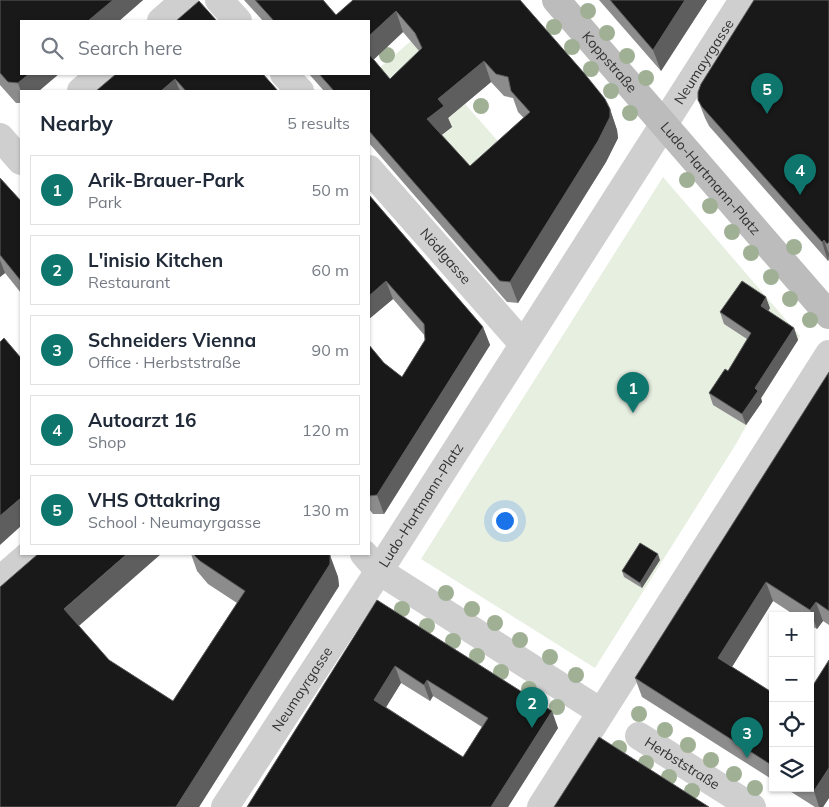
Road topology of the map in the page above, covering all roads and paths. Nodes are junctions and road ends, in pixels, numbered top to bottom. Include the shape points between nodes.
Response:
1 (185, 0) edge
2 (219, 0) edge
3 (556, 0) edge
4 (743, 0) edge
5 (162, 20) edge
6 (237, 20) edge
7 (100, 75) edge
8 (285, 75) edge
9 (82, 90) edge
10 (299, 90) edge
11 (664, 123) junction
12 (370, 170) edge
13 (829, 315) edge
14 (523, 344) junction
15 (829, 354) edge
16 (29, 555) edge
17 (372, 562) edge
18 (0, 580) edge
19 (601, 712) junction
20 (640, 736) dead end
21 (225, 807) edge
22 (541, 807) edge
23 (752, 807) edge

1 - 5 street
2 - 6 street
3 - 11 main road, Koppstraße
4 - 11 street, Neumayrgasse
7 - 9 street
8 - 10 street
11 - 13 main road, Ludo-Hartmann-Platz
11 - 14 street, Ludo-Hartmann-Platz
12 - 14 street, Nödlgasse
14 - 17 street, Ludo-Hartmann-Platz
15 - 19 street
16 - 18 street
17 - 19 street, Ludo-Hartmann-Platz
17 - 21 street, Neumayrgasse
19 - 22 street
20 - 23 street, Herbststraße

